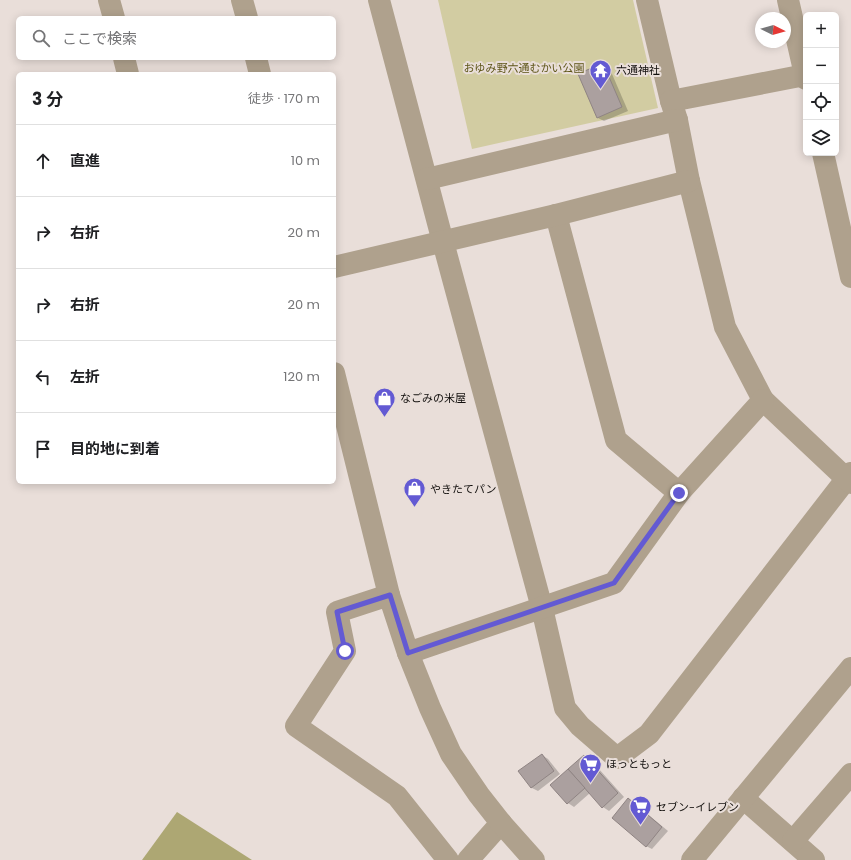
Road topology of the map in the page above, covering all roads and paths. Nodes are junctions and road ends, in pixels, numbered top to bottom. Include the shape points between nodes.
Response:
1 (109, 0) edge
2 (242, 0) edge
3 (379, 0) edge
4 (646, 0) edge
5 (788, 0) edge
6 (113, 16) edge
7 (246, 16) edge
8 (124, 60) edge
9 (256, 60) edge
10 (803, 64) edge
11 (128, 72) edge
12 (260, 72) edge
13 (803, 78) edge
14 (674, 111) junction
15 (824, 156) edge
16 (427, 179) junction
17 (689, 181) junction
18 (556, 215) junction
19 (443, 242) junction
20 (336, 267) edge
21 (851, 277) edge
22 (336, 381) edge
23 (763, 400) junction
24 (849, 478) edge
25 (679, 493) junction
26 (390, 595) junction
27 (542, 608) junction
28 (408, 653) junction
29 (851, 668) edge
30 (851, 774) edge
31 (743, 798) junction
32 (501, 823) junction
33 (793, 842) junction
34 (448, 860) edge
35 (468, 860) edge
36 (534, 860) edge
37 (692, 860) edge
38 (814, 860) edge

1 - 6 street
2 - 7 street
3 - 16 street
4 - 14 street
5 - 10 street
8 - 11 street
9 - 12 street
13 - 14 street
14 - 16 street
14 - 17 street
15 - 21 street
16 - 19 street
17 - 18 street
17 - 23 street via 725,327
18 - 19 street
18 - 25 street via 616,440
19 - 20 street
19 - 27 street
22 - 26 street
23 - 24 street
23 - 25 street
24 - 27 street via 649,734 616,758 580,726 565,708
25 - 27 street via 614,583
26 - 28 street
26 - 34 street via 337,612 345,651 296,726 397,796
27 - 28 street
28 - 32 street via 451,754
29 - 31 street
30 - 33 street
31 - 33 street
31 - 37 street
32 - 35 street
32 - 36 street
33 - 38 street

